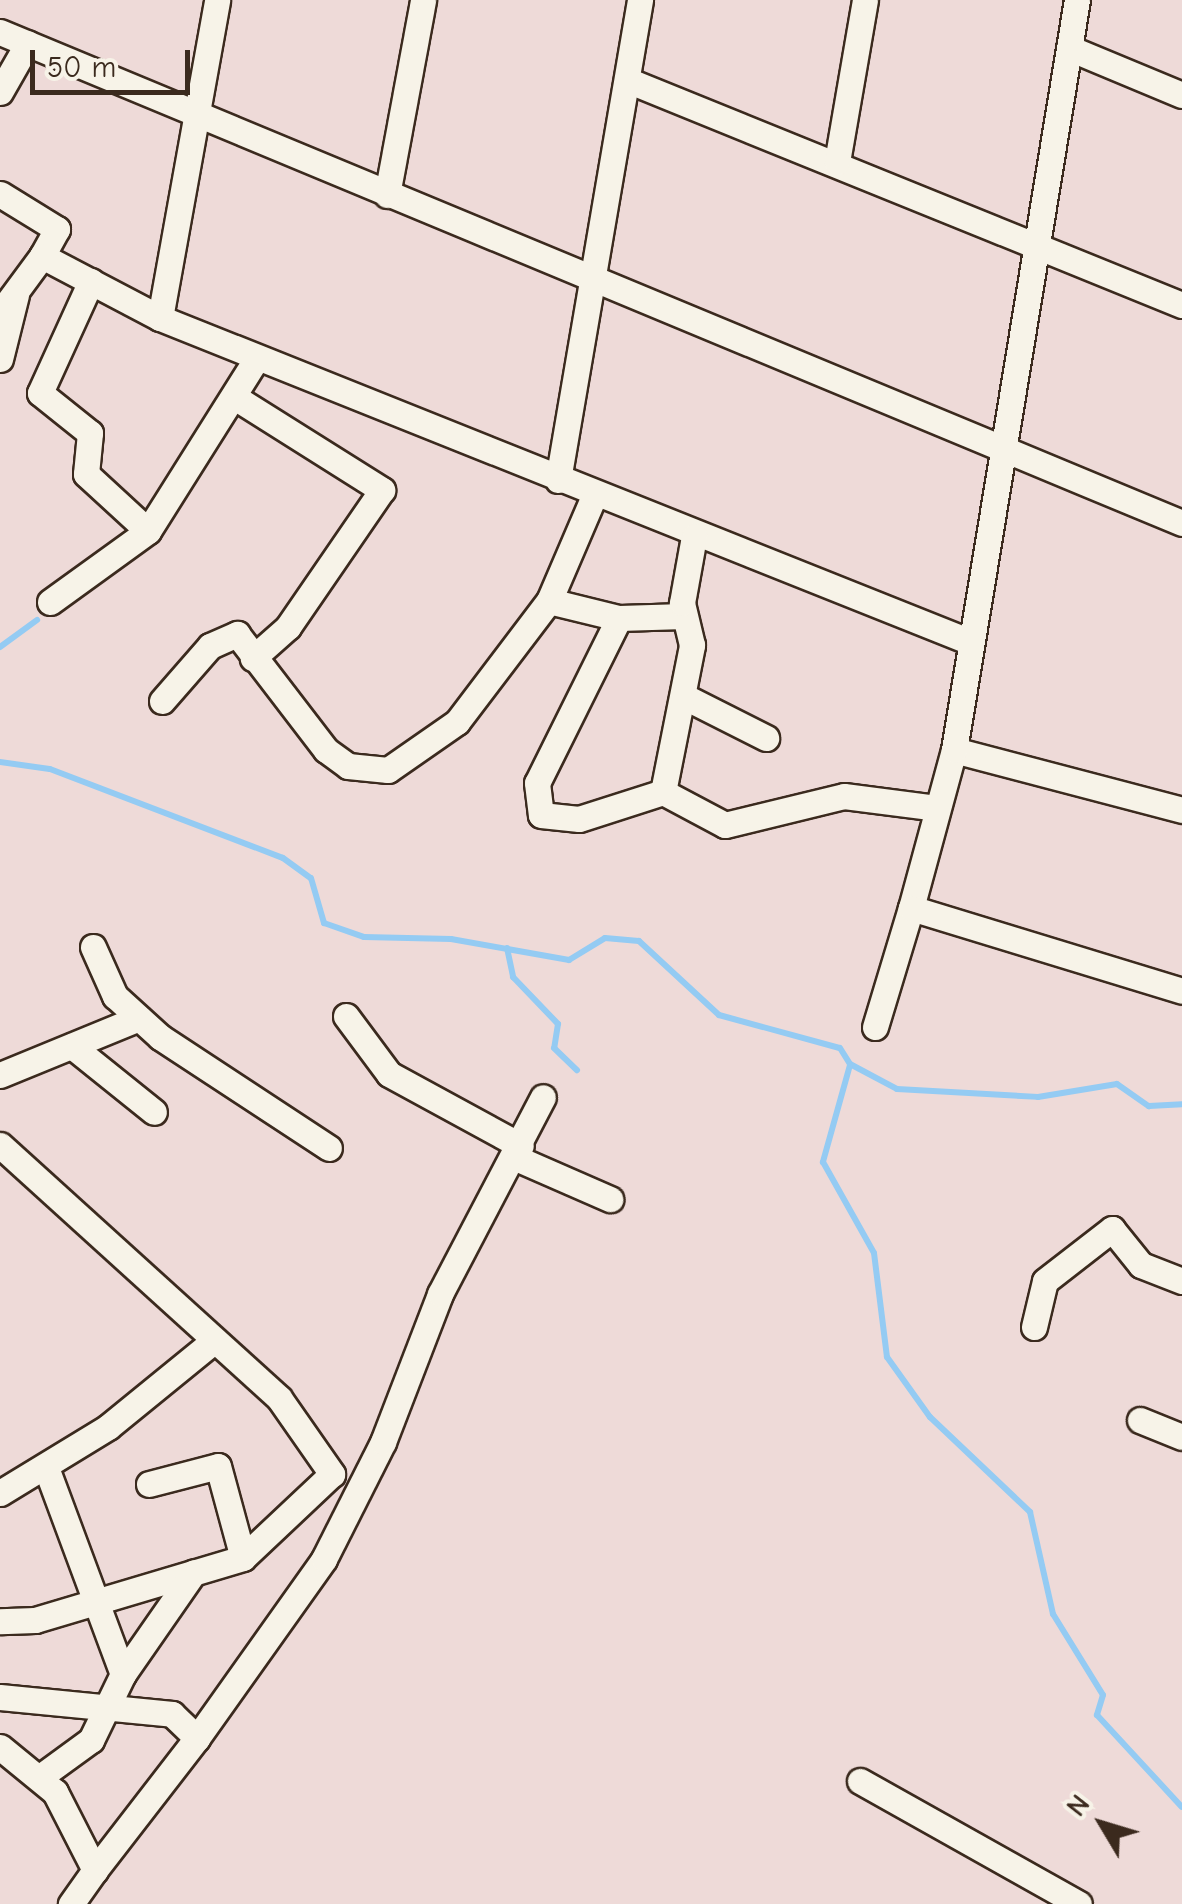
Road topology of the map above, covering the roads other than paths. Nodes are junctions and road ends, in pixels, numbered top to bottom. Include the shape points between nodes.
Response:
1 (217, 0) edge
2 (423, 0) edge
3 (640, 0) edge
4 (864, 0) edge
5 (1077, 0) edge
6 (0, 32) edge
7 (28, 43) junction
8 (1069, 48) junction
9 (627, 80) junction
10 (0, 92) edge
11 (1182, 95) edge
12 (194, 113) junction
13 (837, 162) junction
14 (0, 194) edge
15 (387, 195) junction
16 (1034, 242) junction
17 (42, 256) junction
18 (592, 280) junction
19 (90, 281) junction
20 (8, 304) edge
21 (1182, 306) edge
22 (160, 318) junction
23 (0, 358) edge
24 (257, 358) junction
25 (236, 398) junction
26 (999, 450) junction
27 (558, 480) junction
28 (594, 496) junction
29 (1182, 523) edge
30 (148, 531) junction
31 (694, 536) junction
32 (549, 601) junction
33 (50, 602) dead end
34 (684, 616) junction
35 (619, 618) junction
36 (968, 641) junction
37 (253, 658) junction
38 (685, 697) junction
39 (162, 701) dead end
40 (766, 738) dead end
41 (954, 750) junction
42 (663, 792) junction
43 (936, 808) junction
44 (1182, 810) edge
45 (911, 908) junction
46 (92, 947) dead end
47 (1182, 991) edge
48 (346, 1016) dead end
49 (140, 1018) junction
50 (875, 1027) dead end
51 (72, 1046) junction
52 (0, 1075) edge
53 (543, 1096) dead end
54 (154, 1112) dead end
55 (329, 1148) dead end
56 (518, 1152) junction
57 (3, 1156) edge
58 (610, 1200) dead end
59 (1182, 1281) edge
60 (1034, 1327) dead end
61 (210, 1343) junction
62 (1140, 1420) dead end
63 (1182, 1436) edge
64 (47, 1470) junction
65 (149, 1484) dead end
66 (0, 1493) edge
67 (243, 1558) junction
68 (194, 1572) junction
69 (94, 1598) junction
70 (0, 1620) edge
71 (123, 1674) junction
72 (0, 1696) edge
73 (108, 1706) junction
74 (198, 1738) junction
75 (0, 1746) edge
76 (40, 1777) junction
77 (860, 1781) dead end
78 (95, 1870) junction
79 (79, 1901) edge
80 (1079, 1904) edge

1 - 12 street
2 - 15 street
3 - 9 street
4 - 13 street
5 - 8 street
6 - 7 street
7 - 10 street
7 - 12 street
8 - 11 street
8 - 16 street
9 - 13 street
9 - 18 street
12 - 15 street
12 - 22 street
13 - 16 street
14 - 17 street via 56,229
15 - 18 street
16 - 21 street
16 - 26 street
17 - 19 street
17 - 20 street
18 - 26 street
18 - 27 street
19 - 22 street
19 - 30 street via 40,393 90,433 86,474
20 - 23 street
22 - 24 street
24 - 25 street
24 - 27 street
25 - 30 street
25 - 37 street via 382,490 288,627
26 - 29 street
26 - 36 street
27 - 28 street
28 - 31 street
28 - 32 street
30 - 33 street
31 - 34 street
31 - 36 street
32 - 35 street
32 - 37 street via 456,722 388,770 348,766 326,750
34 - 35 street
34 - 38 street via 692,645
35 - 42 street via 536,784 536,803 556,820
36 - 41 street
37 - 39 street via 241,636 228,635
38 - 40 street
38 - 42 street
41 - 43 street
41 - 44 street
42 - 43 street via 724,825 844,796
43 - 45 street
45 - 47 street
45 - 50 street
46 - 49 street via 102,976
48 - 56 street via 389,1074
49 - 51 street
49 - 55 street
51 - 52 street
51 - 54 street
53 - 56 street
56 - 58 street
56 - 74 street via 456,1258 324,1558
57 - 61 street
59 - 60 street via 1141,1264 1112,1229 1045,1281
61 - 64 street
61 - 67 street via 278,1398 332,1474
62 - 63 street
64 - 66 street
64 - 69 street
65 - 67 street via 218,1466
67 - 68 street
68 - 69 street
68 - 71 street
69 - 70 street via 35,1620
69 - 71 street
71 - 73 street
72 - 73 street
73 - 74 street via 172,1714
73 - 76 street via 75,1759
74 - 78 street
75 - 76 street
76 - 78 street
77 - 80 street
78 - 79 street

